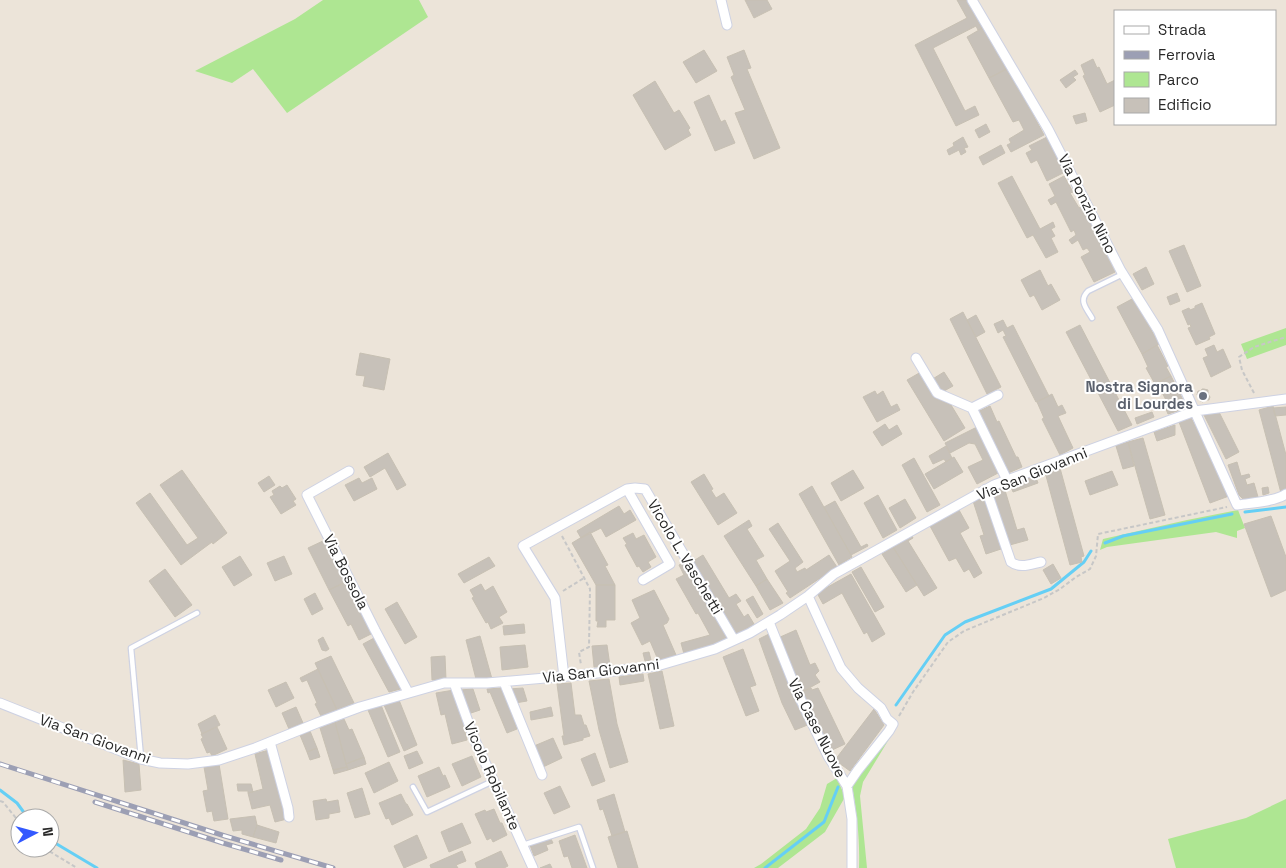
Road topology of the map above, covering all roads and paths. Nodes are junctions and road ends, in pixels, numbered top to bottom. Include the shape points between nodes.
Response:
1 (720, 0) edge
2 (972, 0) edge
3 (727, 25) dead end
4 (1123, 274) junction
5 (1092, 318) dead end
6 (1286, 337) edge
7 (916, 358) dead end
8 (998, 395) dead end
9 (1286, 399) edge
10 (1256, 403) junction
11 (972, 408) junction
12 (1195, 411) junction
13 (349, 471) dead end
14 (1007, 480) junction
15 (986, 489) junction
16 (627, 490) junction
17 (1286, 494) edge
18 (1237, 505) junction
19 (557, 527) junction
20 (1041, 562) dead end
21 (584, 578) junction
22 (643, 580) dead end
23 (554, 596) junction
24 (808, 596) junction
25 (197, 613) dead end
26 (769, 622) junction
27 (734, 640) junction
28 (582, 675) junction
29 (564, 677) junction
30 (504, 682) junction
31 (454, 683) junction
32 (408, 692) junction
33 (0, 703) edge
34 (893, 724) junction
35 (270, 742) junction
36 (141, 759) junction
37 (542, 775) dead end
38 (493, 781) junction
39 (847, 786) junction
40 (413, 787) dead end
41 (0, 801) edge
42 (10, 811) edge
43 (290, 817) dead end
44 (523, 845) junction
45 (60, 858) edge
46 (77, 868) edge
47 (533, 868) edge
48 (593, 868) edge
49 (852, 868) edge

1 - 3 street
2 - 4 street, Via Ponzio Nino via 1048,128
4 - 5 lane via 1084,295 1084,304
4 - 12 street, Via Ponzio Nino via 1158,330
6 - 10 path via 1254,346 1239,357
7 - 11 street via 937,393
8 - 11 street
9 - 10 street, Via San Giovanni
10 - 12 street, Via San Giovanni
11 - 14 street
12 - 14 street, Via San Giovanni
12 - 18 street, Via Ponzio Nino
13 - 32 street, Via Bossola via 307,495
14 - 15 street, Via San Giovanni
15 - 20 street via 1011,562 1015,566
15 - 24 street, Via San Giovanni via 834,574
16 - 19 street
16 - 22 street via 670,564
16 - 27 street, Vicolo L. Vaschetti via 645,489
17 - 18 street
18 - 34 path via 1098,534 1096,556 1090,569 1044,598 964,630 948,642
19 - 21 path
19 - 23 street via 523,546
21 - 23 path
21 - 28 path via 590,589 589,647 579,652
23 - 29 street
24 - 26 street, Via San Giovanni
24 - 34 street via 842,668
25 - 36 lane via 131,648
26 - 27 street, Via San Giovanni
26 - 39 street, Via Case Nuove via 797,692 828,756
27 - 28 street, Via San Giovanni via 657,666
28 - 29 street, Via San Giovanni
29 - 30 street, Via San Giovanni
30 - 31 street, Via San Giovanni
30 - 37 street
31 - 32 street, Via San Giovanni
31 - 38 street, Vicolo Robilante
32 - 35 street, Via San Giovanni
33 - 36 street, Via San Giovanni
34 - 39 street
35 - 36 street, Via San Giovanni via 219,760 188,764
35 - 43 street
38 - 40 lane via 427,812
38 - 44 street, Vicolo Robilante
39 - 49 street, Via Case Nuove via 852,819
41 - 42 path
44 - 47 street, Vicolo Robilante
44 - 48 lane via 579,827
45 - 46 path

